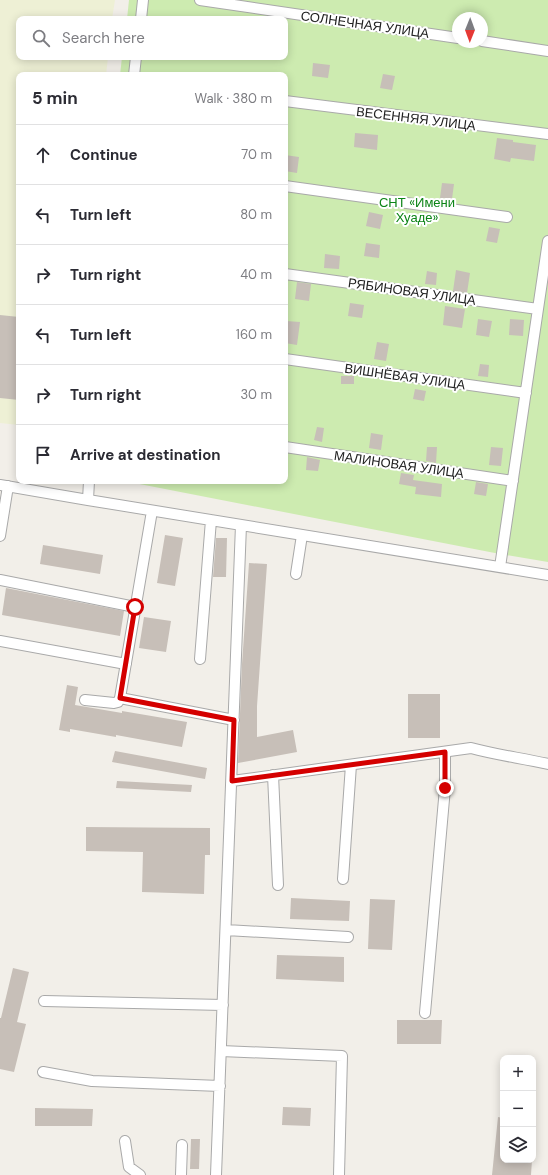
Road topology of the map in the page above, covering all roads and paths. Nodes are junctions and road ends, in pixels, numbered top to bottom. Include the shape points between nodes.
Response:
1 (143, 0) edge
2 (200, 0) edge
3 (141, 16) edge
4 (452, 37) edge
5 (488, 42) edge
6 (548, 51) edge
7 (136, 60) edge
8 (134, 72) edge
9 (288, 101) edge
10 (548, 134) edge
11 (288, 186) edge
12 (507, 217) dead end
13 (548, 241) edge
14 (288, 274) edge
15 (538, 309) junction
16 (288, 359) edge
17 (526, 393) junction
18 (288, 447) edge
19 (513, 480) junction
20 (89, 484) edge
21 (4, 485) edge
22 (88, 500) junction
23 (152, 511) junction
24 (211, 520) junction
25 (241, 525) junction
26 (302, 535) junction
27 (0, 536) edge
28 (500, 567) junction
29 (296, 574) dead end
30 (548, 575) edge
31 (0, 580) edge
32 (135, 607) junction
33 (0, 641) edge
34 (200, 659) dead end
35 (126, 664) junction
36 (120, 698) junction
37 (86, 700) dead end
38 (234, 720) junction
39 (445, 752) junction
40 (548, 764) edge
41 (351, 765) junction
42 (273, 775) junction
43 (232, 781) junction
44 (343, 878) dead end
45 (278, 885) dead end
46 (226, 930) junction
47 (348, 937) dead end
48 (44, 1001) dead end
49 (223, 1005) junction
50 (425, 1013) dead end
51 (221, 1051) junction
52 (43, 1072) dead end
53 (220, 1086) junction
54 (125, 1141) dead end
55 (182, 1145) dead end
56 (140, 1175) edge
57 (181, 1175) edge
58 (216, 1175) edge
59 (339, 1175) edge

1 - 3 street
2 - 4 street, СОЛНЕЧНАЯ УЛИЦА
5 - 6 street
7 - 8 street
9 - 10 street, ВЕСЕННЯЯ УЛИЦА
11 - 12 street
13 - 15 street
14 - 15 street, РЯБИНОВАЯ УЛИЦА
15 - 17 street
16 - 17 street, ВИШНЁВАЯ УЛИЦА
17 - 19 street
18 - 19 street, МАЛИНОВАЯ УЛИЦА
19 - 28 street
20 - 22 street
21 - 22 street
21 - 27 street
22 - 23 street
23 - 24 street
23 - 32 street
24 - 25 street
24 - 34 street
25 - 26 street
25 - 38 street
26 - 28 street
26 - 29 street
28 - 30 street
31 - 32 street
32 - 35 street
33 - 35 street
35 - 36 street
36 - 37 street via 114,703
36 - 38 street
38 - 43 street
39 - 40 street via 471,748
39 - 41 street
39 - 50 street via 445,788
41 - 42 street
41 - 44 street
42 - 43 street
42 - 45 street
43 - 46 street
46 - 47 street
46 - 49 street
48 - 49 street
49 - 51 street
51 - 53 street
51 - 59 street via 342,1056
52 - 53 street via 92,1081
53 - 58 street
54 - 56 street via 129,1167
55 - 57 street

